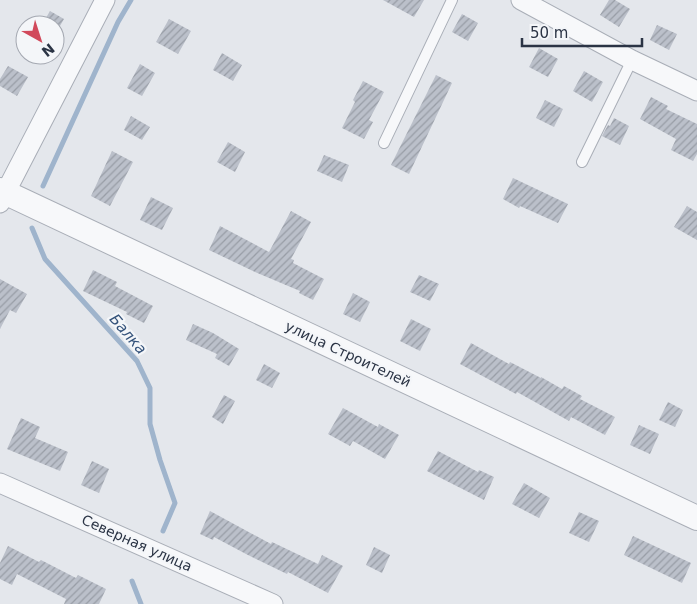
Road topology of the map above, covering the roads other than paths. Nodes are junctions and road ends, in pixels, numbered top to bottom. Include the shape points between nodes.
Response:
1 (105, 0) edge
2 (452, 0) edge
3 (521, 0) edge
4 (632, 60) junction
5 (697, 92) edge
6 (384, 143) dead end
7 (582, 162) dead end
8 (2, 195) edge
9 (0, 483) edge
10 (697, 518) edge
11 (273, 604) edge

1 - 8 street
2 - 6 lane
3 - 4 street
4 - 5 street
4 - 7 lane
8 - 10 street, улица Строителей
9 - 11 street, Северная улица

